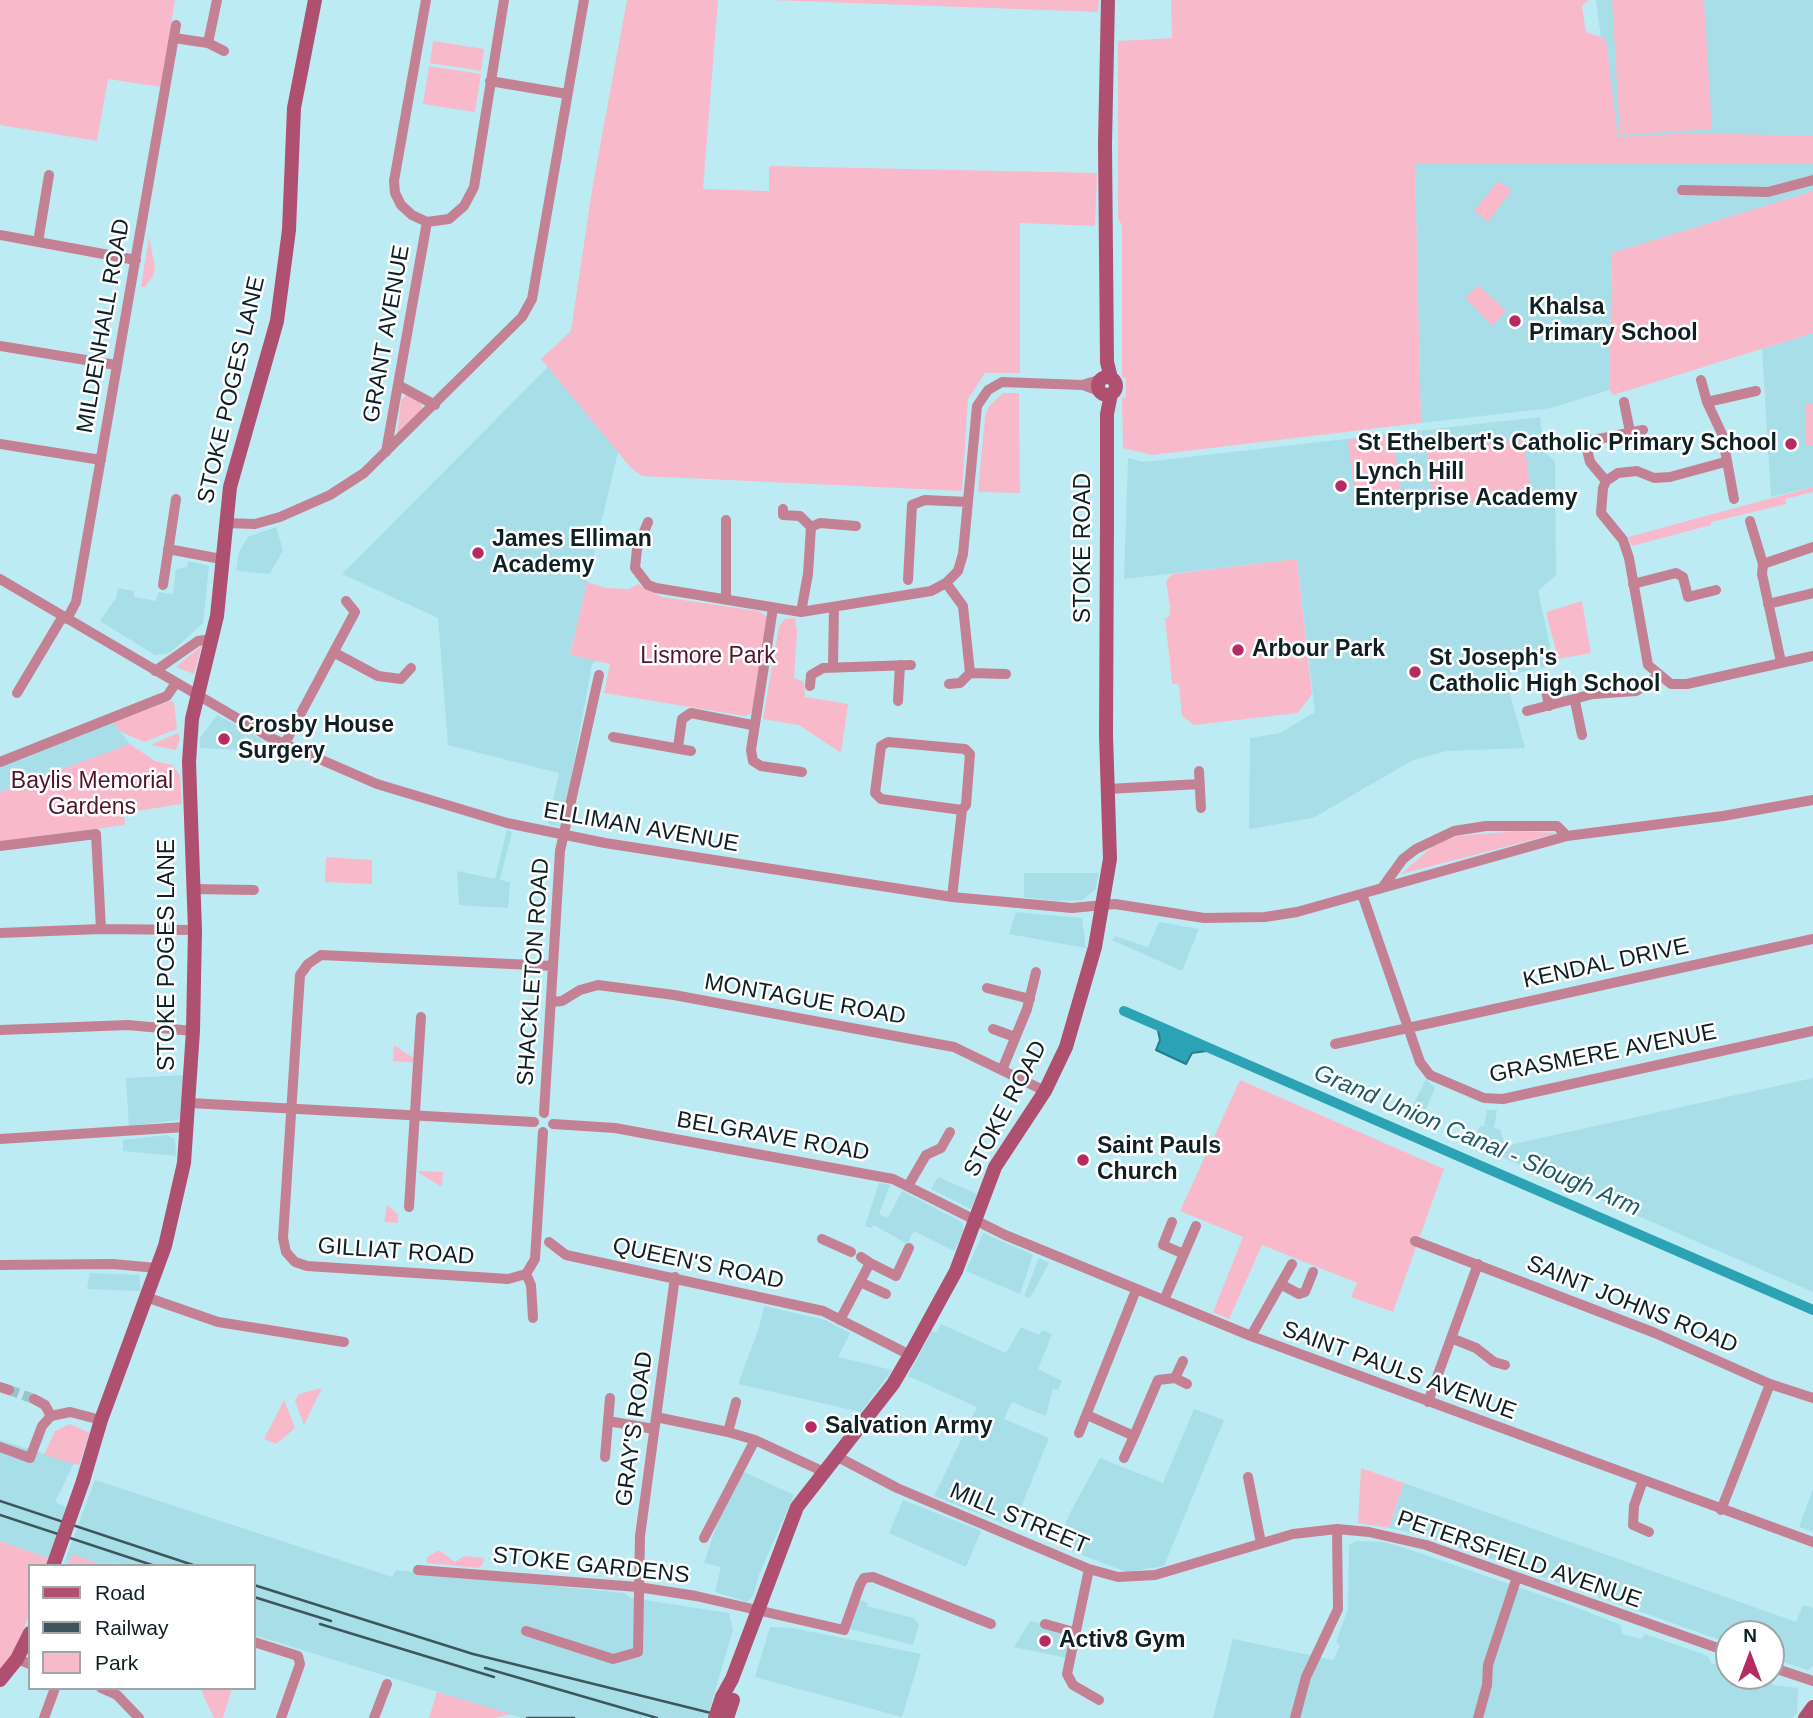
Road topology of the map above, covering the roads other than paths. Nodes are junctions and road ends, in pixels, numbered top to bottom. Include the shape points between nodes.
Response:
1 (217, 0) edge
2 (315, 0) edge
3 (426, 0) edge
4 (504, 0) edge
5 (584, 0) edge
6 (1108, 0) edge
7 (176, 25) dead end
8 (174, 38) junction
9 (208, 43) junction
10 (224, 51) dead end
11 (490, 81) junction
12 (567, 94) junction
13 (49, 175) dead end
14 (1813, 180) edge
15 (1682, 190) dead end
16 (427, 222) junction
17 (0, 235) edge
18 (38, 242) junction
19 (136, 260) junction
20 (0, 346) edge
21 (116, 365) junction
22 (1701, 380) dead end
23 (398, 385) junction
24 (1104, 386) junction
25 (1756, 391) dead end
26 (1624, 402) dead end
27 (1707, 402) junction
28 (435, 405) junction
29 (1643, 430) dead end
30 (1630, 432) junction
31 (1585, 441) junction
32 (0, 444) edge
33 (1560, 447) dead end
34 (385, 453) junction
35 (101, 460) junction
36 (1725, 462) junction
37 (1606, 481) junction
38 (176, 499) dead end
39 (1734, 499) dead end
40 (968, 502) junction
41 (783, 509) dead end
42 (726, 520) dead end
43 (1750, 521) dead end
44 (648, 522) dead end
45 (225, 523) junction
46 (856, 526) dead end
47 (811, 527) junction
48 (1813, 547) edge
49 (168, 550) junction
50 (221, 559) junction
51 (1763, 564) junction
52 (0, 579) edge
53 (908, 580) dead end
54 (946, 583) junction
55 (1633, 584) junction
56 (163, 585) dead end
57 (1716, 590) dead end
58 (1813, 593) edge
59 (726, 599) junction
60 (346, 601) dead end
61 (1768, 604) junction
62 (773, 608) junction
63 (834, 608) junction
64 (801, 612) junction
65 (65, 618) junction
66 (213, 639) junction
67 (335, 653) junction
68 (1813, 656) edge
69 (1781, 662) junction
70 (833, 666) junction
71 (411, 668) dead end
72 (155, 671) junction
73 (970, 673) junction
74 (1006, 674) dead end
75 (598, 676) dead end
76 (1658, 676) junction
77 (1544, 680) dead end
78 (176, 683) junction
79 (949, 684) dead end
80 (810, 686) dead end
81 (17, 693) dead end
82 (197, 693) junction
83 (898, 701) dead end
84 (1575, 701) junction
85 (1549, 706) junction
86 (1527, 711) dead end
87 (752, 725) junction
88 (1582, 735) dead end
89 (613, 737) dead end
90 (284, 744) junction
91 (678, 747) junction
92 (691, 751) dead end
93 (0, 762) edge
94 (1199, 771) dead end
95 (802, 772) dead end
96 (1200, 784) junction
97 (1108, 789) junction
98 (1813, 800) edge
99 (1201, 808) dead end
100 (961, 810) junction
101 (563, 834) junction
102 (1567, 836) junction
103 (0, 846) edge
104 (1382, 888) junction
105 (193, 889) junction
106 (254, 890) dead end
107 (1362, 894) junction
108 (952, 897) junction
109 (1104, 905) junction
110 (101, 929) junction
111 (195, 930) junction
112 (0, 933) edge
113 (1813, 939) edge
114 (553, 966) junction
115 (1037, 972) dead end
116 (987, 988) dead end
117 (1030, 999) junction
118 (552, 1002) junction
119 (421, 1017) dead end
120 (1408, 1026) junction
121 (993, 1029) dead end
122 (0, 1030) edge
123 (193, 1031) junction
124 (1813, 1031) edge
125 (1015, 1037) junction
126 (1335, 1044) dead end
127 (1002, 1070) junction
128 (1045, 1091) junction
129 (190, 1103) junction
130 (291, 1109) junction
131 (544, 1113) junction
132 (415, 1116) junction
133 (534, 1122) junction
134 (553, 1124) junction
135 (186, 1128) junction
136 (543, 1132) junction
137 (950, 1132) dead end
138 (0, 1139) edge
139 (908, 1186) junction
140 (410, 1207) dead end
141 (977, 1221) junction
142 (1172, 1222) dead end
143 (1196, 1226) dead end
144 (822, 1239) dead end
145 (1415, 1241) dead end
146 (549, 1242) dead end
147 (909, 1248) dead end
148 (851, 1252) dead end
149 (1184, 1255) junction
150 (1292, 1264) dead end
151 (1478, 1264) junction
152 (0, 1265) edge
153 (157, 1268) junction
154 (1313, 1272) dead end
155 (526, 1274) junction
156 (675, 1277) junction
157 (860, 1282) junction
158 (1282, 1285) junction
159 (1136, 1290) junction
160 (886, 1294) dead end
161 (146, 1297) junction
162 (1164, 1300) junction
163 (533, 1318) dead end
164 (841, 1320) junction
165 (1251, 1336) junction
166 (1451, 1338) junction
167 (344, 1342) dead end
168 (911, 1355) junction
169 (1183, 1361) dead end
170 (1505, 1365) dead end
171 (1175, 1378) junction
172 (1188, 1384) dead end
173 (1770, 1384) junction
174 (610, 1398) dead end
175 (1813, 1398) edge
176 (34, 1399) tunnel mouth
177 (736, 1402) dead end
178 (1428, 1402) junction
179 (1087, 1415) junction
180 (51, 1416) junction
181 (656, 1418) junction
182 (100, 1420) junction
183 (608, 1421) junction
184 (654, 1429) junction
185 (728, 1432) junction
186 (1079, 1433) dead end
187 (1134, 1436) junction
188 (755, 1440) junction
189 (0, 1447) edge
190 (836, 1456) junction
191 (605, 1457) dead end
192 (1124, 1458) dead end
193 (824, 1472) junction
194 (1248, 1477) dead end
195 (1643, 1480) junction
196 (1721, 1510) junction
197 (1337, 1529) junction
198 (1649, 1532) dead end
199 (704, 1538) dead end
200 (1813, 1542) edge
201 (1261, 1543) junction
202 (54, 1564) edge
203 (1089, 1569) junction
204 (418, 1570) dead end
205 (1517, 1577) junction
206 (638, 1587) junction
207 (758, 1609) junction
208 (991, 1624) dead end
209 (1045, 1624) dead end
210 (526, 1631) dead end
211 (1074, 1632) junction
212 (28, 1641) edge
213 (256, 1643) edge
214 (1715, 1647) edge
215 (23, 1662) edge
216 (1785, 1672) edge
217 (0, 1680) edge
218 (1813, 1681) edge
219 (387, 1684) dead end
220 (54, 1690) edge
221 (119, 1691) edge
222 (727, 1699) junction
223 (1099, 1700) dead end
224 (1813, 1707) edge
225 (44, 1718) edge
226 (139, 1718) edge
227 (281, 1718) edge
228 (374, 1718) edge
229 (715, 1718) edge
230 (727, 1718) edge
231 (1295, 1718) edge
232 (1478, 1718) edge
233 (1805, 1718) edge

1 - 9 street
2 - 45 main road, STOKE POGES LANE via 294,108 289,230 277,321 230,487
3 - 16 street via 394,181 401,205
4 - 11 street
5 - 12 street
6 - 24 main road, STOKE ROAD via 1108,362
7 - 8 street, MILDENHALL ROAD
8 - 9 street
8 - 19 street, MILDENHALL ROAD
9 - 10 street
11 - 12 street
11 - 16 street via 474,187 464,206 449,219
12 - 28 street via 531,299 522,317
13 - 18 street
14 - 15 street via 1768,192
16 - 23 street, GRANT AVENUE
17 - 18 street
18 - 19 street
19 - 21 street, MILDENHALL ROAD
20 - 21 street
21 - 35 street, MILDENHALL ROAD
22 - 27 street
23 - 28 street
23 - 34 street, GRANT AVENUE
24 - 40 street via 1002,382 988,390 977,406
24 - 97 main road, STOKE ROAD
25 - 27 street
26 - 30 street
27 - 36 street via 1722,434
28 - 34 street
29 - 30 street
30 - 31 street
31 - 33 street
31 - 37 street via 1590,462
32 - 35 street
34 - 45 street via 364,473 305,506 255,524
35 - 65 street, MILDENHALL ROAD via 76,602
36 - 37 street via 1670,477 1654,478 1637,471 1618,473
36 - 39 street
37 - 55 street via 1601,513 1623,540
38 - 49 street
40 - 53 street via 925,500 912,505
40 - 54 street via 963,554 958,571
41 - 47 street via 783,515 800,516
42 - 59 street
43 - 51 street
44 - 59 street via 635,568 648,585
45 - 50 main road, STOKE POGES LANE
46 - 47 street via 820,523
47 - 64 street
48 - 51 street
49 - 50 street
49 - 56 street
50 - 66 main road, STOKE POGES LANE
51 - 61 street
52 - 65 street, ELLIMAN AVENUE
54 - 63 street via 930,591
54 - 73 street via 963,606
55 - 57 street via 1676,573 1683,576 1688,597
55 - 76 street via 1648,665
58 - 61 street
59 - 62 street
60 - 67 street via 355,612
61 - 69 street
62 - 64 street
62 - 87 street via 759,707
63 - 64 street
63 - 70 street
65 - 72 street, ELLIMAN AVENUE
65 - 81 street, MILDENHALL ROAD
66 - 72 street via 198,641
66 - 82 main road, STOKE POGES LANE
67 - 71 street via 378,676 401,679
67 - 90 street
68 - 69 street
69 - 76 street via 1687,684 1671,684
70 - 80 street via 811,675
70 - 83 street via 905,665
72 - 78 street, ELLIMAN AVENUE
73 - 74 street
73 - 79 street via 960,683
75 - 101 street, SHACKLETON ROAD
76 - 84 street via 1636,691 1593,694
77 - 85 street
78 - 82 street, ELLIMAN AVENUE
78 - 93 street via 167,696
82 - 90 street, ELLIMAN AVENUE
82 - 105 main road, STOKE POGES LANE via 189,762
84 - 85 street
84 - 88 street
85 - 86 street
87 - 91 street via 691,713 682,719
87 - 95 street via 753,761
89 - 91 street
90 - 101 street, ELLIMAN AVENUE via 421,799
91 - 92 street
94 - 96 street
96 - 97 street
96 - 99 street
97 - 109 main road, STOKE ROAD via 1110,859
98 - 102 street, ELLIMAN AVENUE
100 - 100 street via 966,805 970,754 965,748 888,742 881,746 875,793 881,799
100 - 108 street
101 - 108 street, ELLIMAN AVENUE via 699,860
101 - 114 street, SHACKLETON ROAD
102 - 104 street, ELLIMAN AVENUE
102 - 104 street via 1558,826 1454,831 1416,849
103 - 110 street via 96,834
104 - 107 street, ELLIMAN AVENUE
105 - 106 street
105 - 111 main road, STOKE POGES LANE
107 - 109 street, ELLIMAN AVENUE via 1265,917 1204,918
107 - 120 street, GRASMERE AVENUE
108 - 109 street, ELLIMAN AVENUE via 1066,908
109 - 128 main road, STOKE ROAD via 1066,1047
110 - 111 street
110 - 112 street
111 - 123 main road, STOKE POGES LANE
113 - 120 street, KENDAL DRIVE
114 - 118 street, SHACKLETON ROAD
114 - 130 street via 321,956 300,975
115 - 117 street
116 - 117 street
117 - 125 street
118 - 127 street, MONTAGUE ROAD via 598,985 614,985 947,1045
118 - 131 street, SHACKLETON ROAD
119 - 132 street
120 - 124 street, GRASMERE AVENUE via 1420,1062 1430,1075 1491,1100
120 - 126 street, KENDAL DRIVE
121 - 125 street
122 - 123 street via 128,1025
123 - 129 main road, STOKE POGES LANE
125 - 127 street
127 - 128 street, MONTAGUE ROAD
128 - 141 main road, STOKE ROAD via 995,1167
129 - 130 street
129 - 135 main road, STOKE POGES LANE
130 - 132 street
130 - 155 street, GILLIAT ROAD via 283,1238 286,1252 295,1262 508,1279
131 - 133 street
131 - 134 street
132 - 133 street
132 - 140 street
133 - 136 street
134 - 136 street
134 - 139 street, BELGRAVE ROAD via 615,1128 880,1175
135 - 138 street
135 - 153 main road, STOKE POGES LANE via 184,1163
136 - 155 street via 535,1259
137 - 139 street via 941,1148 926,1155
139 - 141 street, BELGRAVE ROAD
141 - 159 street, SAINT PAULS AVENUE
141 - 168 main road, STOKE ROAD
142 - 149 street via 1163,1245
143 - 149 street
144 - 148 street
145 - 151 street, SAINT JOHNS ROAD
146 - 156 street, QUEEN'S ROAD via 566,1255
147 - 157 street via 895,1276 866,1260
149 - 162 street
150 - 158 street
151 - 166 street
151 - 173 street, SAINT JOHNS ROAD
152 - 153 street
153 - 161 main road, STOKE POGES LANE
154 - 158 street via 1305,1292 1299,1294
155 - 163 street
156 - 164 street, QUEEN'S ROAD via 823,1311
156 - 181 street, GRAY'S ROAD
157 - 160 street
157 - 164 street
158 - 165 street
159 - 162 street, SAINT PAULS AVENUE
159 - 179 street
161 - 167 street via 218,1322
161 - 182 main road, STOKE POGES LANE
162 - 165 street, SAINT PAULS AVENUE
164 - 168 street, QUEEN'S ROAD
165 - 178 street, SAINT PAULS AVENUE
166 - 170 street via 1476,1348 1493,1366
166 - 178 street
168 - 190 main road, STOKE ROAD
169 - 171 street
171 - 172 street
171 - 187 street via 1158,1380
173 - 175 street, SAINT JOHNS ROAD
173 - 196 street
174 - 183 street
176 - 180 street via 45,1405
177 - 185 street
178 - 195 street, SAINT PAULS AVENUE
179 - 186 street
179 - 187 street
180 - 182 street via 70,1412
180 - 189 street via 41,1426 30,1458
181 - 184 street, GRAY'S ROAD
181 - 185 street
182 - 202 main road, STOKE POGES LANE, bridge
183 - 184 street
183 - 191 street
184 - 206 street, GRAY'S ROAD
185 - 188 street
187 - 192 street
188 - 193 street
188 - 199 street
190 - 193 main road, STOKE ROAD
190 - 203 street, MILL STREET via 897,1488
193 - 207 main road, STOKE ROAD via 797,1507
194 - 201 street
195 - 196 street, SAINT PAULS AVENUE
195 - 198 street via 1633,1525
196 - 200 street, SAINT PAULS AVENUE
197 - 201 street, PETERSFIELD AVENUE
197 - 205 street, PETERSFIELD AVENUE via 1406,1540
197 - 231 street via 1338,1609 1306,1677
201 - 203 street, PETERSFIELD AVENUE via 1155,1575 1118,1577
203 - 211 street, MILL STREET
204 - 206 street, STOKE GARDENS
205 - 214 street, PETERSFIELD AVENUE
205 - 232 street via 1488,1665 1488,1685
206 - 207 street, STOKE GARDENS
206 - 210 street, GRAY'S ROAD via 638,1652 613,1660
207 - 208 street, STOKE GARDENS via 844,1630 860,1585 864,1578 873,1577
207 - 222 main road, STOKE ROAD
209 - 211 street
211 - 223 street, MILL STREET via 1067,1674 1073,1685
212 - 215 main road
213 - 227 street via 298,1656 300,1664
215 - 217 main road
216 - 218 street
219 - 228 street
220 - 225 street
221 - 226 street
222 - 229 main road, STOKE ROAD, bridge
222 - 230 main road, STOKE ROAD, bridge
224 - 233 main road

